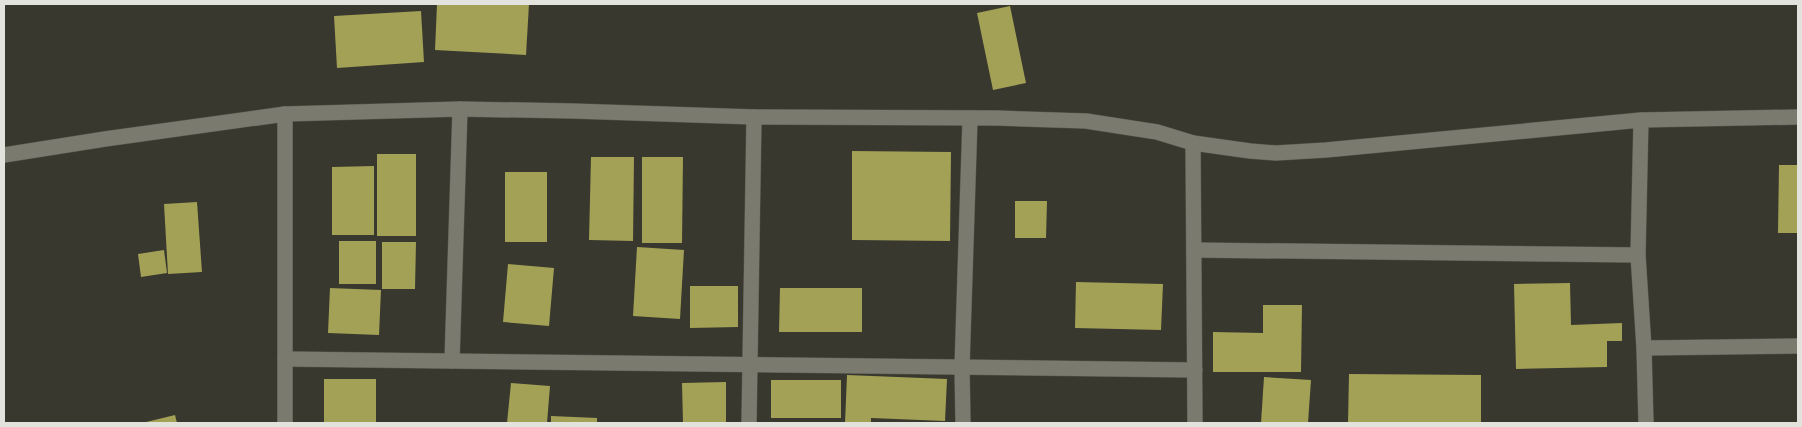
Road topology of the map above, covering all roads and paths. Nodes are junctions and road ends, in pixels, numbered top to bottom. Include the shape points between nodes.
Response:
1 (460, 109) junction
2 (285, 114) junction
3 (754, 117) junction
4 (1798, 117) edge
5 (970, 118) junction
6 (1641, 120) junction
7 (1193, 143) junction
8 (4, 155) edge
9 (1194, 250) junction
10 (1638, 255) junction
11 (1798, 346) edge
12 (1644, 348) junction
13 (285, 358) junction
14 (452, 361) junction
15 (750, 364) junction
16 (962, 367) junction
17 (1195, 370) junction
18 (285, 423) edge
19 (749, 423) edge
20 (963, 423) edge
21 (1195, 423) edge
22 (1646, 423) edge

1 - 2 street
1 - 3 street
1 - 14 street
2 - 8 street
2 - 13 street
3 - 5 street
3 - 15 street
4 - 6 street
5 - 7 street via 1086,121 1157,132
5 - 16 street
6 - 7 street via 1276,153
6 - 10 street
7 - 9 street
9 - 10 street
9 - 17 street
10 - 12 street
11 - 12 street
12 - 22 street
13 - 14 street
13 - 18 street
14 - 15 street
15 - 16 street
15 - 19 street
16 - 17 street
16 - 20 street
17 - 21 street

